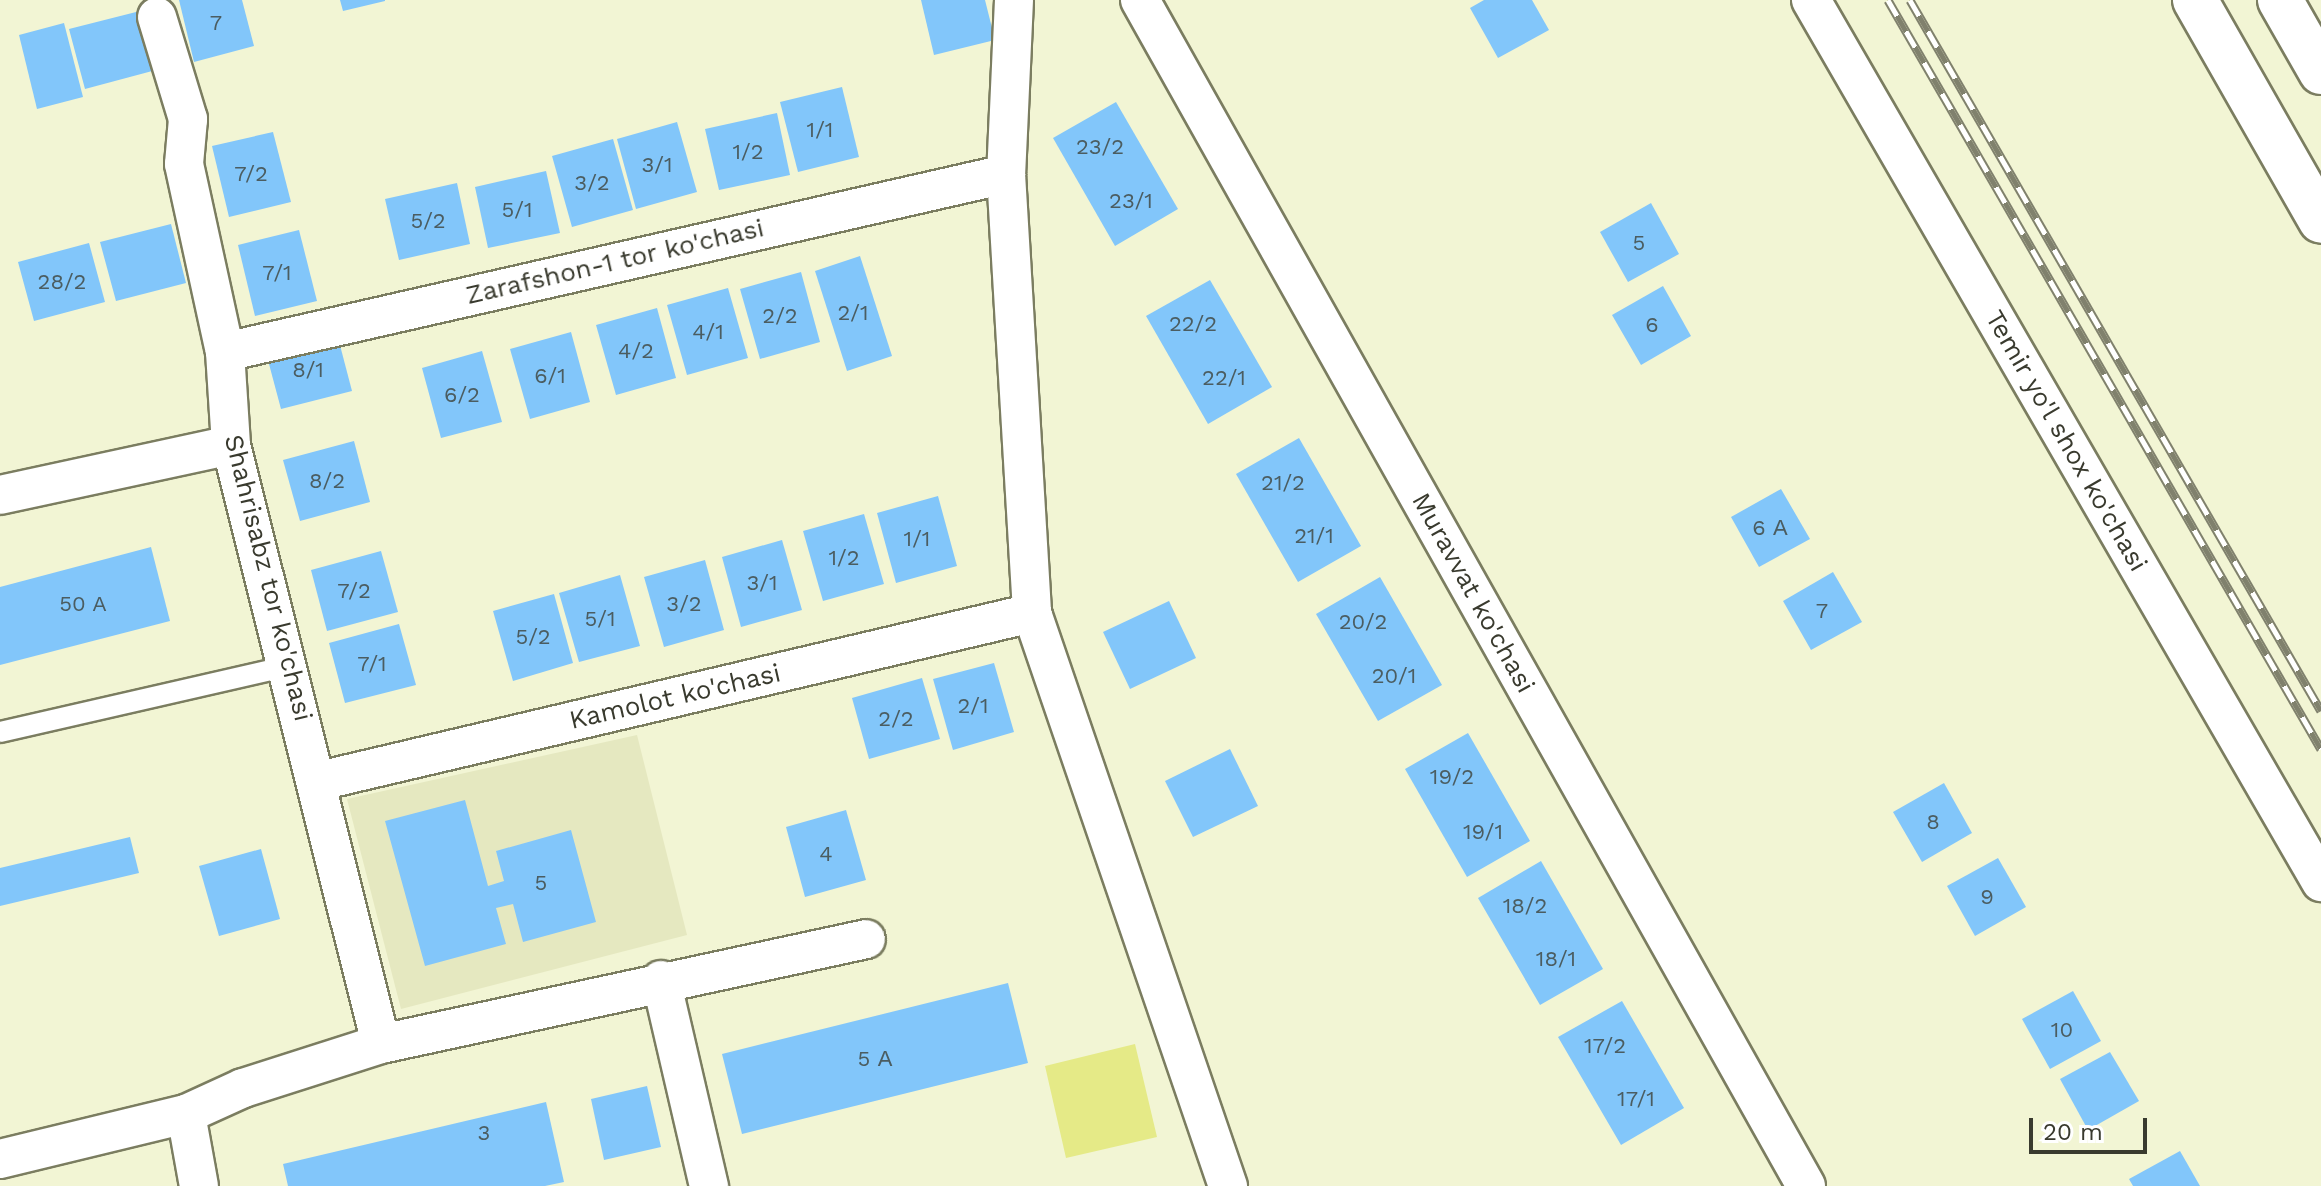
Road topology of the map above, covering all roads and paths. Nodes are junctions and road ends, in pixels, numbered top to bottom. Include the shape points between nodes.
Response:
1 (1014, 0) edge
2 (1140, 0) edge
3 (1811, 0) edge
4 (2195, 0) edge
5 (2280, 0) edge
6 (157, 17) dead end
7 (2321, 72) edge
8 (1006, 174) junction
9 (2321, 221) edge
10 (225, 352) junction
11 (231, 445) junction
12 (0, 495) edge
13 (1032, 613) junction
14 (289, 666) junction
15 (0, 732) edge
16 (319, 781) junction
17 (2321, 882) edge
18 (866, 939) dead end
19 (661, 980) junction
20 (381, 1044) junction
21 (186, 1114) junction
22 (0, 1159) edge
23 (199, 1186) edge
24 (709, 1186) edge
25 (1228, 1186) edge
26 (1806, 1186) edge

1 - 8 street
2 - 26 street, Muravvat ko'chasi
3 - 17 street, Temir yo'l shox ko'chasi
4 - 9 highway
5 - 7 highway
6 - 10 street, Shahrisabz tor ko'chasi via 188,119 184,164
8 - 10 street, Zarafshon-1 tor ko'chasi
8 - 13 street
10 - 11 street, Shahrisabz tor ko'chasi
11 - 12 street
11 - 14 street, Shahrisabz tor ko'chasi
13 - 16 street, Kamolot ko'chasi
13 - 25 street
14 - 15 lane
14 - 16 street, Shahrisabz tor ko'chasi
16 - 20 street, Shahrisabz tor ko'chasi
18 - 19 street
19 - 20 street
19 - 24 street
20 - 21 street via 243,1088
21 - 22 street
21 - 23 street

